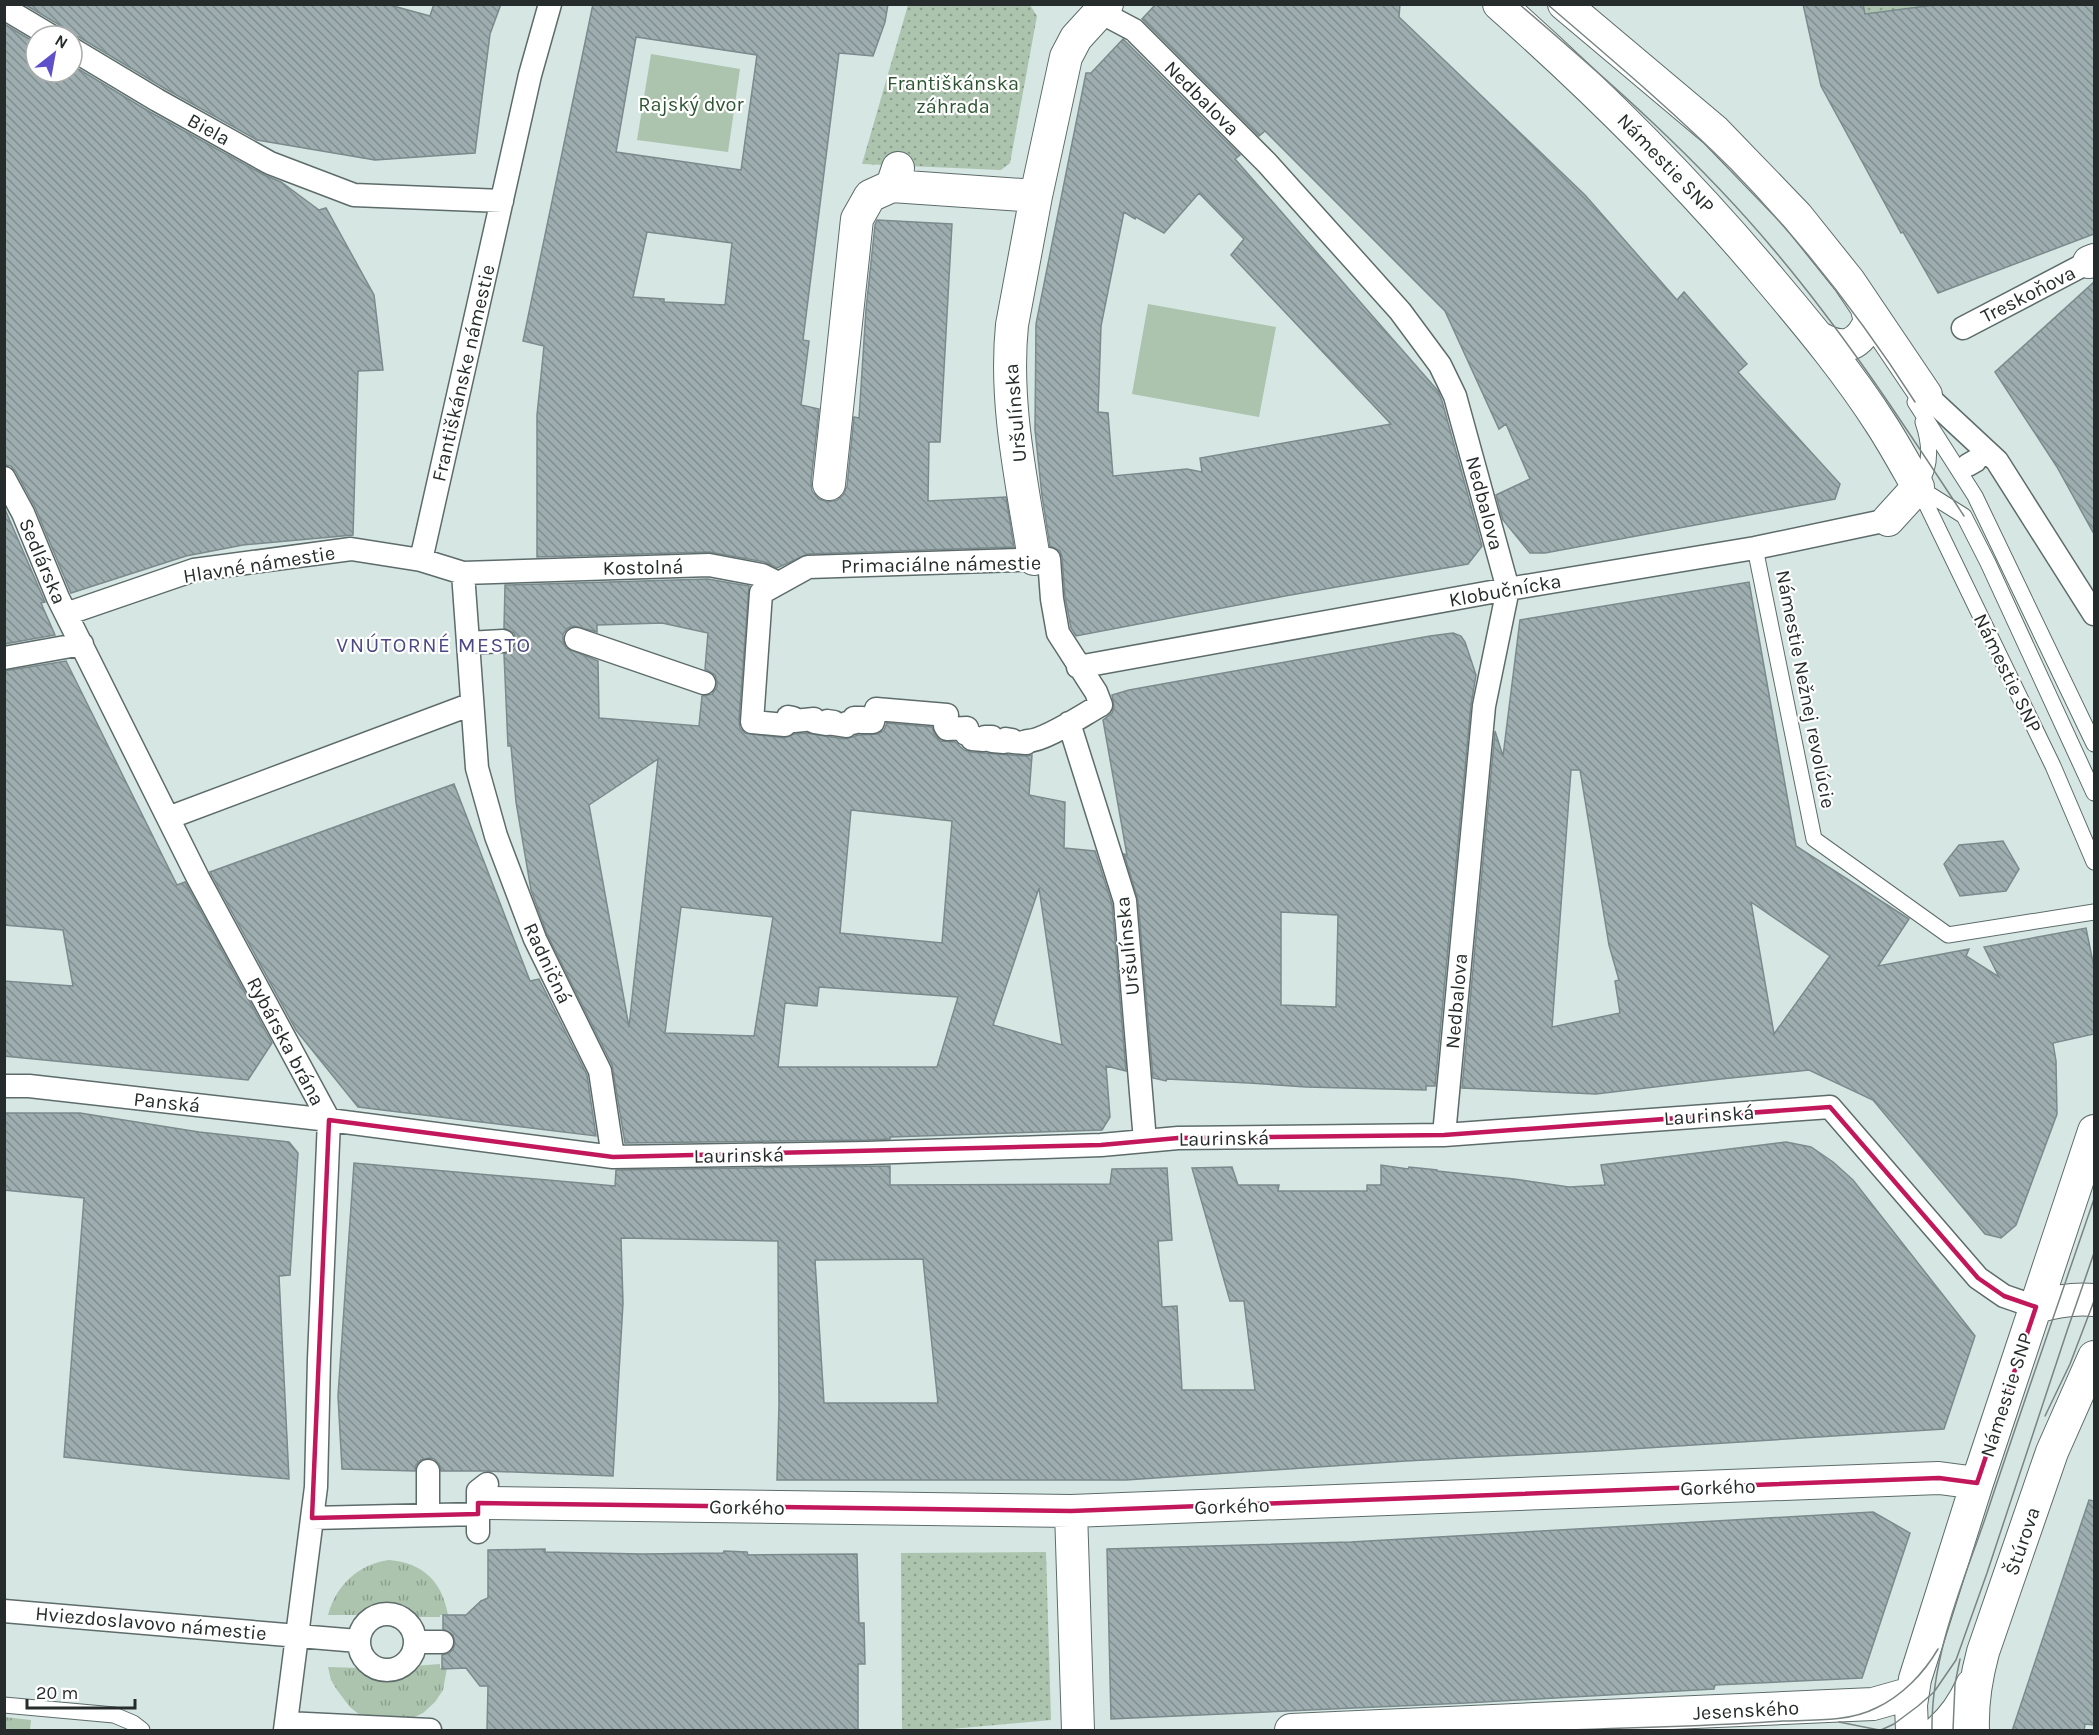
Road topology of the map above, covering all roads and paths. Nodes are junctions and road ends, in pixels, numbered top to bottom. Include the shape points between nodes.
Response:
1 (550, 4) edge
2 (1499, 4) edge
3 (1564, 4) edge
4 (1098, 7) edge
5 (4, 8) edge
6 (31, 24) edge
7 (84, 56) edge
8 (1036, 196) junction
9 (502, 201) junction
10 (2092, 261) edge
11 (1867, 309) junction
12 (1963, 328) dead end
13 (1818, 337) junction
14 (1920, 398) junction
15 (4, 478) edge
16 (829, 484) dead end
17 (1918, 487) junction
18 (1888, 520) joint
19 (1755, 548) junction
20 (423, 553) junction
21 (1034, 560) junction
22 (506, 570) joint
23 (463, 573) junction
24 (778, 583) junction
25 (1508, 589) junction
26 (66, 614) junction
27 (2094, 614) edge
28 (576, 639) dead end
29 (503, 641) dead end
30 (468, 643) junction
31 (82, 644) junction
32 (4, 658) edge
33 (1078, 667) junction
34 (704, 683) dead end
35 (472, 704) junction
36 (1069, 723) junction
37 (2094, 744) edge
38 (2094, 793) edge
39 (168, 818) junction
40 (2094, 862) edge
41 (2094, 912) edge
42 (4, 1086) edge
43 (329, 1120) junction
44 (2094, 1131) edge
45 (1444, 1135) junction
46 (1145, 1141) junction
47 (613, 1157) junction
48 (2094, 1300) edge
49 (2036, 1307) junction
50 (2094, 1357) edge
51 (428, 1471) dead end
52 (1977, 1483) junction
53 (482, 1507) joint
54 (1071, 1511) junction
55 (428, 1515) junction
56 (312, 1518) junction
57 (4, 1611) edge
58 (298, 1635) junction
59 (358, 1641) junction
60 (416, 1642) junction
61 (442, 1642) dead end
62 (1977, 1673) junction
63 (1912, 1693) junction
64 (4, 1705) edge
65 (286, 1727) edge
66 (142, 1731) edge
67 (430, 1731) edge
68 (1078, 1731) edge
69 (1291, 1731) edge
70 (1912, 1731) edge
71 (1940, 1731) edge
72 (1973, 1731) edge

1 - 9 street, Františkánske námestie
2 - 13 street, Námestie SNP via 1632,127 1723,223
3 - 11 street via 1742,157 1797,216
4 - 8 street, Uršulínska via 1066,57
4 - 25 street, Nedbalova via 1134,30 1267,163 1379,286 1431,352 1455,396
5 - 6 street
7 - 9 street, Biela via 270,163 354,195
8 - 16 street via 895,176 870,196 857,219
8 - 21 street, Uršulínska via 1012,325 1010,367 1011,417
9 - 20 street, Františkánske námestie
10 - 12 street, Treskoňova
11 - 13 street via 1870,321 1859,339 1848,345 1833,345
11 - 14 street
13 - 17 street, Námestie SNP via 1881,424
14 - 17 lane via 1929,461 1926,476
14 - 27 street via 1997,461
14 - 37 lane via 1975,496
15 - 26 street, Sedlárska
17 - 18 street, Klobučnícka
17 - 38 lane via 1964,516
17 - 40 lane, Námestie SNP via 2048,756
18 - 19 street, Klobučnícka
19 - 25 street, Klobučnícka
19 - 41 lane, Námestie Nežnej revolúcie via 1814,839 1948,935
20 - 23 street, Hlavné námestie
20 - 26 street, Hlavné námestie via 351,549 194,570
21 - 24 street, Primaciálne námestie via 808,567
21 - 33 street, Primaciálne námestie via 1049,559 1058,633
22 - 23 street, Hlavné námestie
22 - 24 street, Kostolná via 709,565 762,575
23 - 30 street
24 - 36 street, Primaciálne námestie via 761,593 752,722 785,725 788,717 794,721 814,719 846,726 854,723 854,718 873,722 876,709 908,711 946,716 948,729 967,728 966,734 972,739 992,737 992,741 1026,743
25 - 33 street, Klobučnícka
25 - 45 street, Nedbalova via 1484,706
26 - 31 street, Sedlárska
28 - 34 street
29 - 30 street
30 - 35 street
31 - 32 street
31 - 39 street
33 - 36 street, Primaciálne námestie via 1101,705
35 - 39 street
35 - 47 street, Radničná via 477,768 496,836 535,939 600,1071
36 - 46 street, Uršulínska via 1125,901
39 - 43 street, Rybárska brána
42 - 43 street, Panská
43 - 47 street, Laurinská
43 - 56 street, Rybárska brána via 329,1359
44 - 49 street, Námestie SNP
45 - 46 street, Laurinská
45 - 49 street, Laurinská via 1830,1107 1978,1278 2004,1296
46 - 47 street, Laurinská via 879,1153
48 - 49 street, Námestie SNP via 2059,1300
49 - 52 street, Námestie SNP
50 - 62 street, Štúrova via 2052,1452
51 - 55 street
52 - 54 street, Gorkého via 1939,1478
52 - 63 street
53 - 54 street, Gorkého
53 - 55 street
54 - 68 street
55 - 56 street
56 - 58 street
57 - 58 street, Hviezdoslavovo námestie
58 - 59 street, Hviezdoslavovo námestie
58 - 65 street
59 - 60 street via 370,1619 394,1614 406,1620
59 - 60 street via 364,1659 380,1670 405,1665
60 - 61 street
62 - 71 street via 1965,1700
62 - 72 street, Štúrova
63 - 69 street, Jesenského via 1873,1704
63 - 70 street
64 - 66 lane via 114,1715
65 - 67 street

